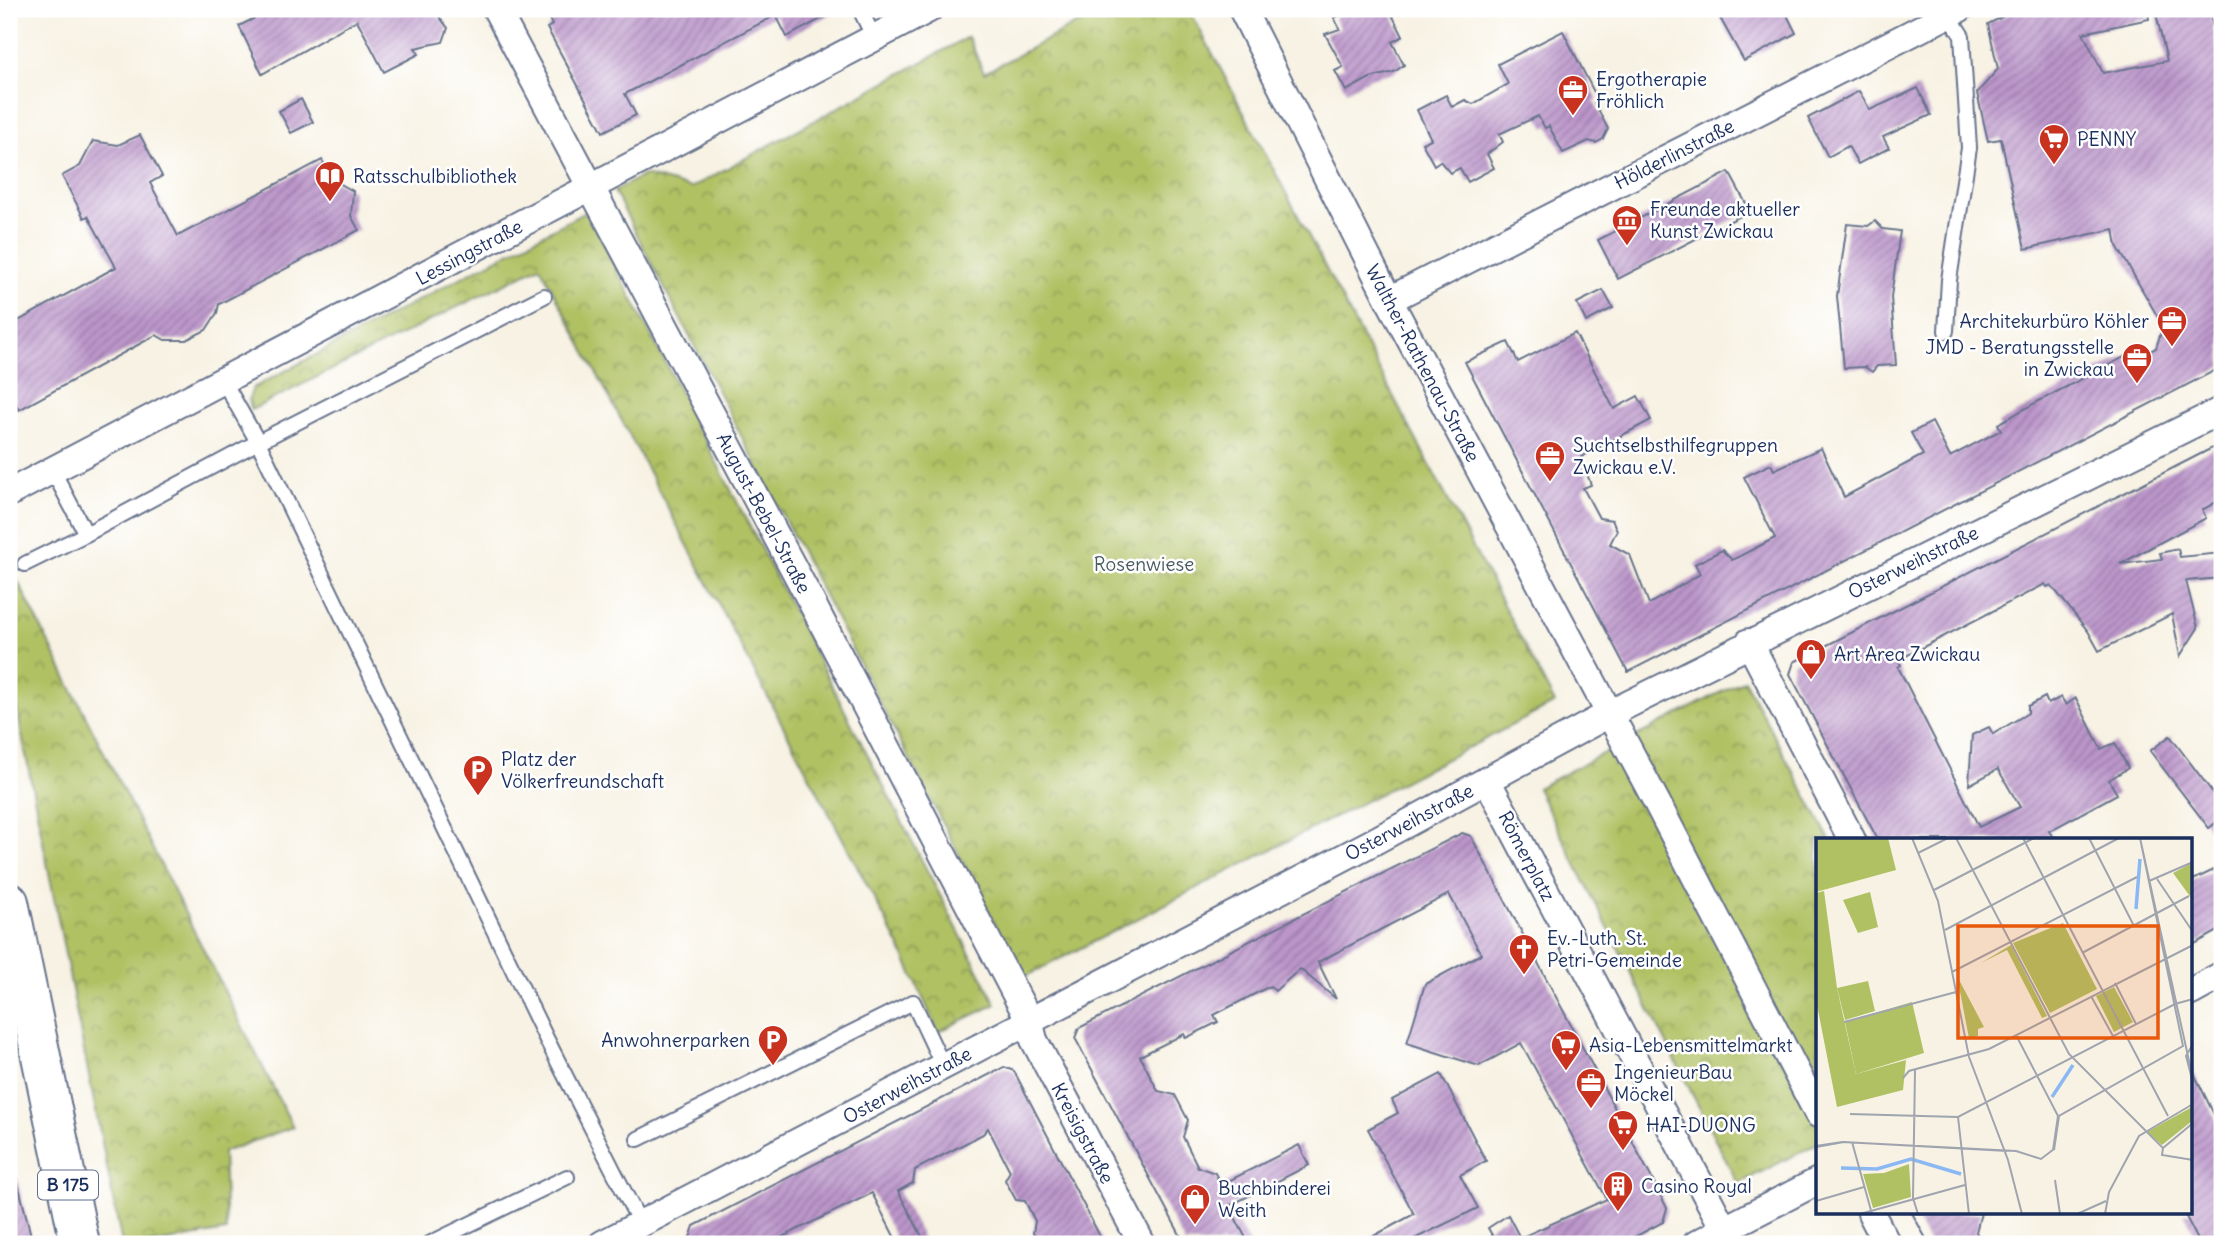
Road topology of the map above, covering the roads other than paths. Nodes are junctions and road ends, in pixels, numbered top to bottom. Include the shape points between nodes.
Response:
1 (496, 9) edge
2 (860, 9) edge
3 (929, 9) edge
4 (1242, 9) edge
5 (1954, 11) edge
6 (873, 36) junction
7 (590, 188) junction
8 (544, 296) dead end
9 (1389, 300) junction
10 (1946, 331) dead end
11 (224, 382) junction
12 (2222, 410) edge
13 (258, 442) junction
14 (53, 471) junction
15 (9, 493) edge
16 (86, 534) junction
17 (26, 564) dead end
18 (1749, 642) junction
19 (1609, 714) junction
20 (1487, 780) junction
21 (1851, 838) edge
22 (9, 902) edge
23 (2222, 975) edge
24 (2192, 991) edge
25 (1029, 1020) junction
26 (943, 1066) junction
27 (1816, 1110) edge
28 (638, 1139) dead end
29 (567, 1177) dead end
30 (1816, 1182) edge
31 (1872, 1214) edge
32 (1724, 1229) junction
33 (646, 1235) edge
34 (80, 1244) edge
35 (429, 1244) edge
36 (602, 1244) edge
37 (1142, 1244) edge
38 (1696, 1244) edge
39 (1887, 1244) edge

1 - 7 street, August-Bebel-Straße
2 - 6 lane
3 - 6 street, Lessingstraße
4 - 9 street, Walther-Rathenau-Straße
5 - 9 street, Hölderlinstraße
5 - 10 lane via 1962,36 1969,148
6 - 7 street, Lessingstraße
7 - 11 street, Lessingstraße
7 - 25 street, August-Bebel-Straße
8 - 13 lane
9 - 19 street, Walther-Rathenau-Straße
11 - 13 lane
11 - 14 street, Lessingstraße
12 - 18 street, Osterweihstraße
13 - 16 lane
13 - 33 lane
14 - 15 street, Lessingstraße
14 - 16 lane
16 - 17 lane
18 - 19 street, Osterweihstraße
18 - 21 street
19 - 20 street, Osterweihstraße
19 - 27 street
20 - 25 street, Osterweihstraße
20 - 32 street, Römerplatz
22 - 34 main road, B 175
23 - 24 street
25 - 26 street, Osterweihstraße
25 - 37 street, Kreisigstraße via 1034,1040
26 - 28 lane via 913,1002
26 - 33 street, Osterweihstraße
29 - 35 lane
30 - 32 street
31 - 39 street
32 - 38 street
33 - 36 street, Osterweihstraße

